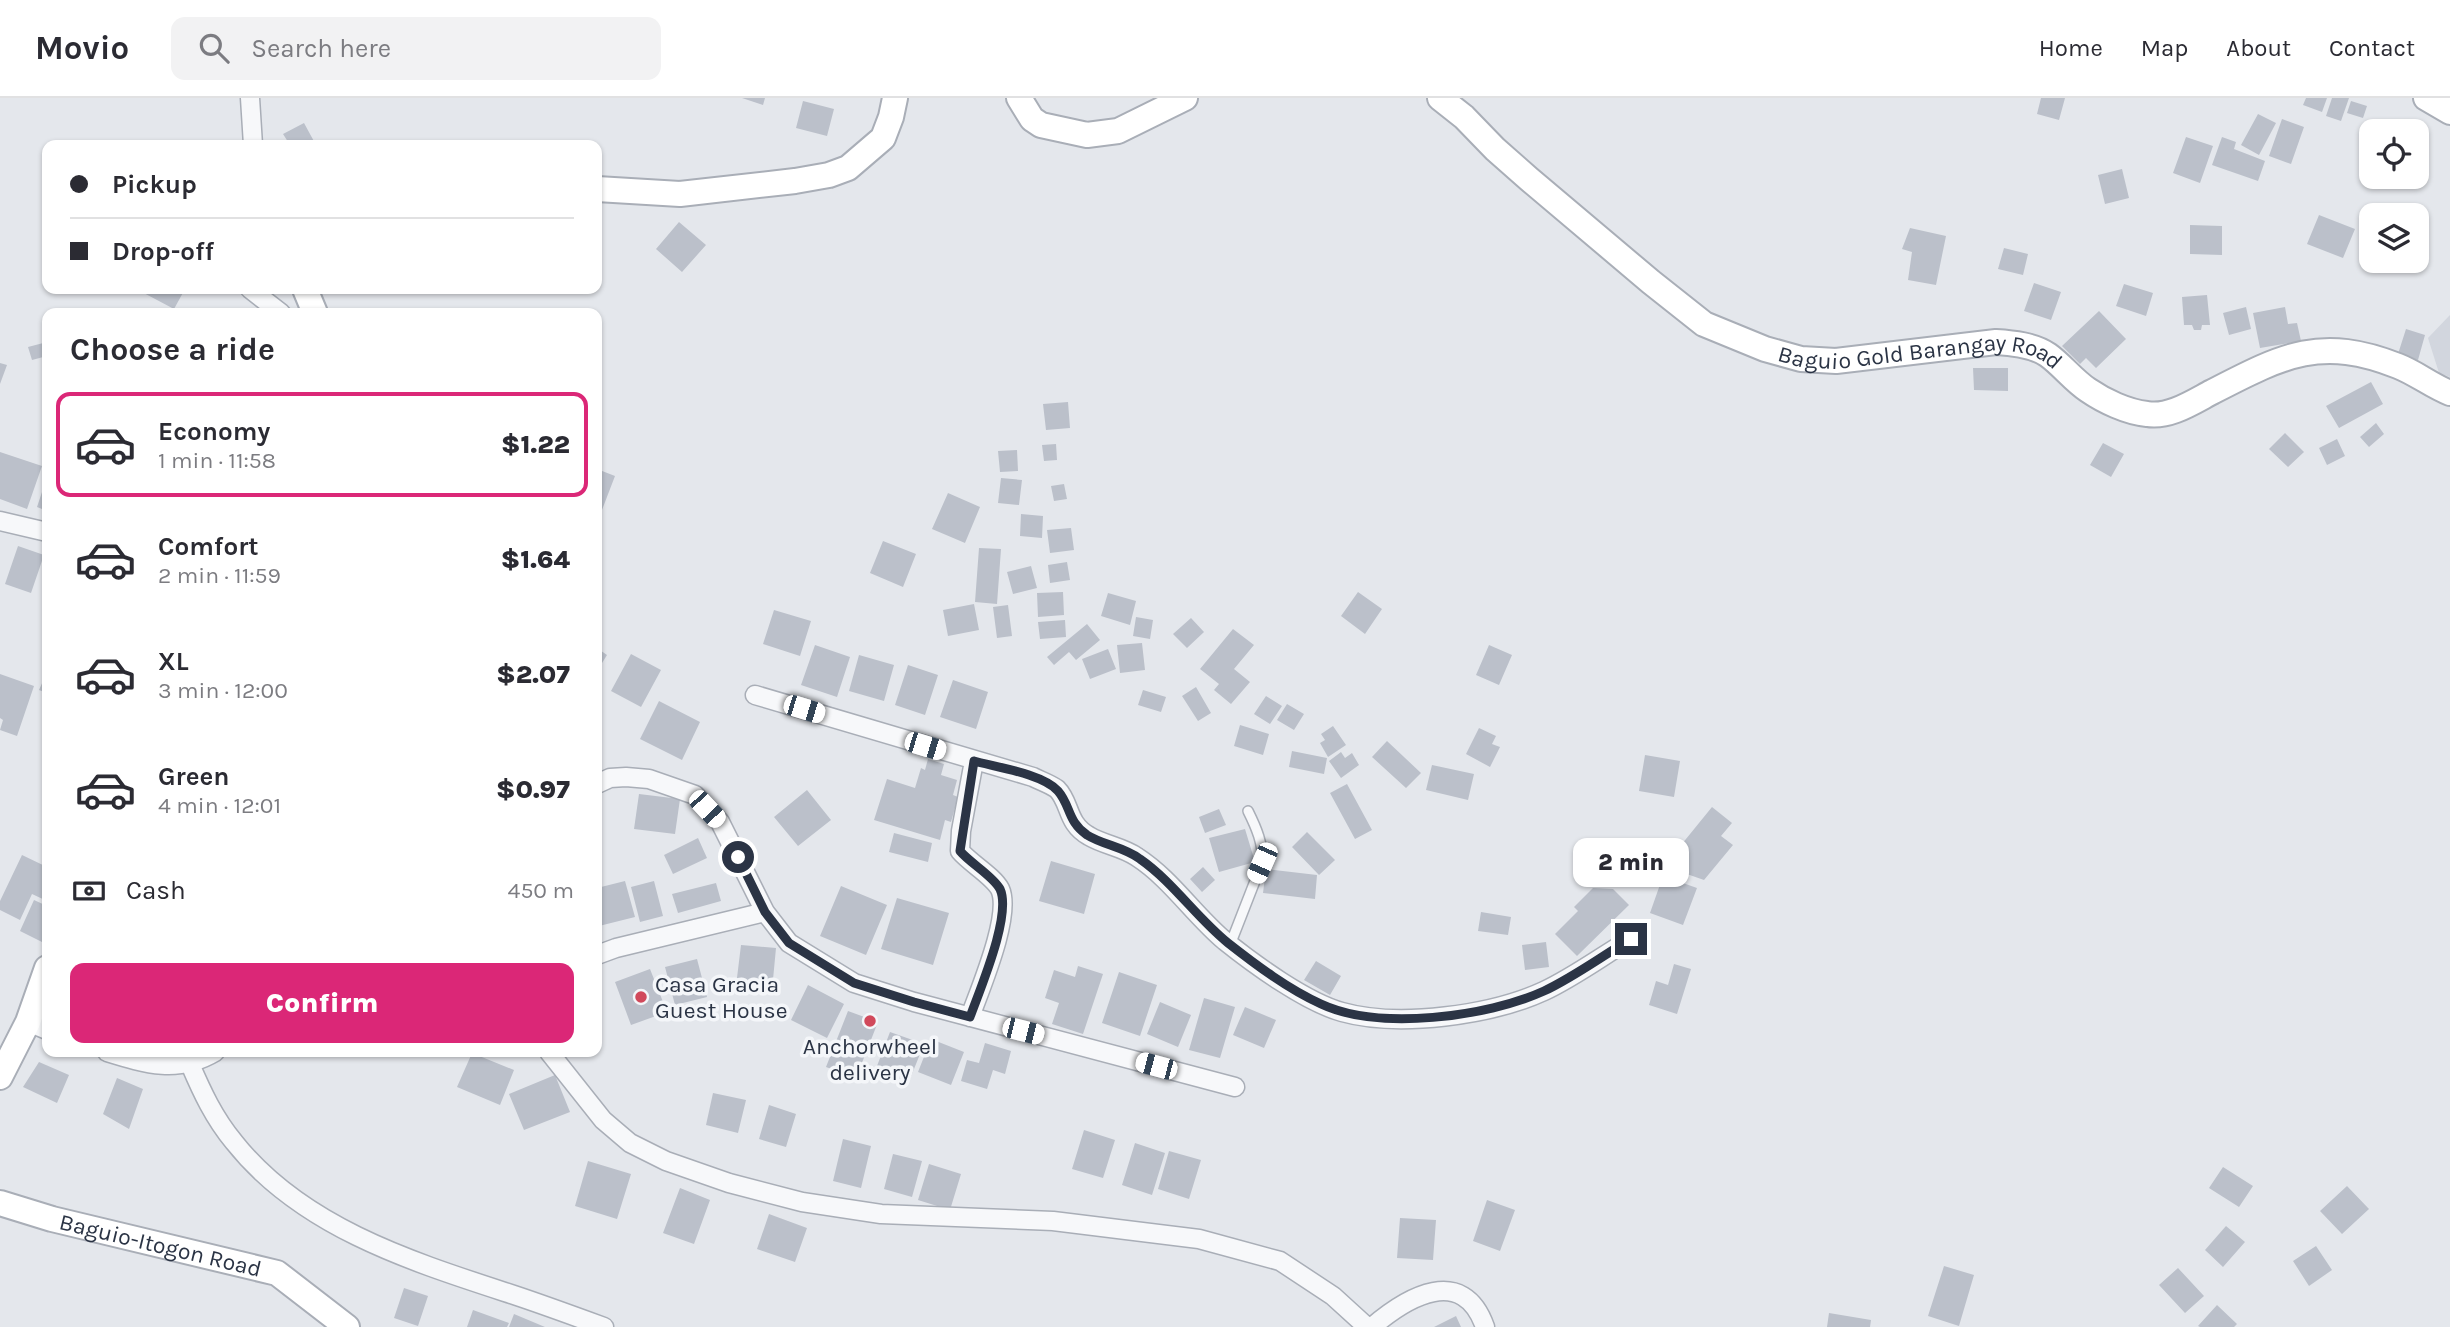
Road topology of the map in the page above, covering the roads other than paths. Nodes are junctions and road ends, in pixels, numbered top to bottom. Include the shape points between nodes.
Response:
1 (250, 98) edge
2 (895, 98) edge
3 (1018, 98) edge
4 (1185, 98) edge
5 (1440, 98) edge
6 (2426, 98) edge
7 (2450, 112) edge
8 (253, 140) edge
9 (602, 189) edge
10 (256, 294) edge
11 (275, 308) edge
12 (2450, 393) edge
13 (0, 521) edge
14 (42, 531) edge
15 (755, 695) dead end
16 (974, 761) junction
17 (602, 782) edge
18 (1248, 811) dead end
19 (765, 912) junction
20 (1631, 939) dead end
21 (1230, 944) junction
22 (602, 954) edge
23 (42, 997) edge
24 (970, 1017) junction
25 (37, 1026) edge
26 (127, 1057) edge
27 (205, 1057) edge
28 (553, 1057) edge
29 (190, 1064) junction
30 (0, 1077) edge
31 (1235, 1087) dead end
32 (0, 1203) edge
33 (348, 1327) edge
34 (604, 1327) edge
35 (1369, 1327) edge
36 (1485, 1327) edge

1 - 8 street
2 - 9 street via 883,138 848,168 829,175 680,194
3 - 4 street via 1041,125 1087,135 1118,131
5 - 12 street, Baguio Gold Barangay Road via 1529,179 1704,324 1765,349 1801,359 1836,361 1997,342 2015,344 2046,353 2088,390 2148,415 2180,408 2279,360 2316,350 2364,354
6 - 7 street
10 - 11 street
13 - 14 street
15 - 16 street
16 - 21 street via 1056,788 1075,825 1088,836 1139,858
16 - 24 street via 960,851 1000,890 1003,911
17 - 19 street via 626,776 649,779 695,795 720,822
18 - 21 lane via 1256,825 1262,863
19 - 22 street
19 - 24 street via 789,943 854,983
20 - 21 street via 1545,990 1504,1006 1397,1018 1363,1016 1320,1004
23 - 25 street
24 - 31 street
25 - 30 street
26 - 29 street via 170,1066
27 - 29 street
28 - 35 street via 603,1120 630,1143 729,1183 802,1202 881,1214 1054,1222 1199,1239 1280,1261
29 - 34 street via 206,1102 234,1144 284,1193 312,1211 416,1262
32 - 33 street, Baguio-Itogon Road via 277,1273
35 - 36 street via 1395,1307 1446,1291 1470,1300

